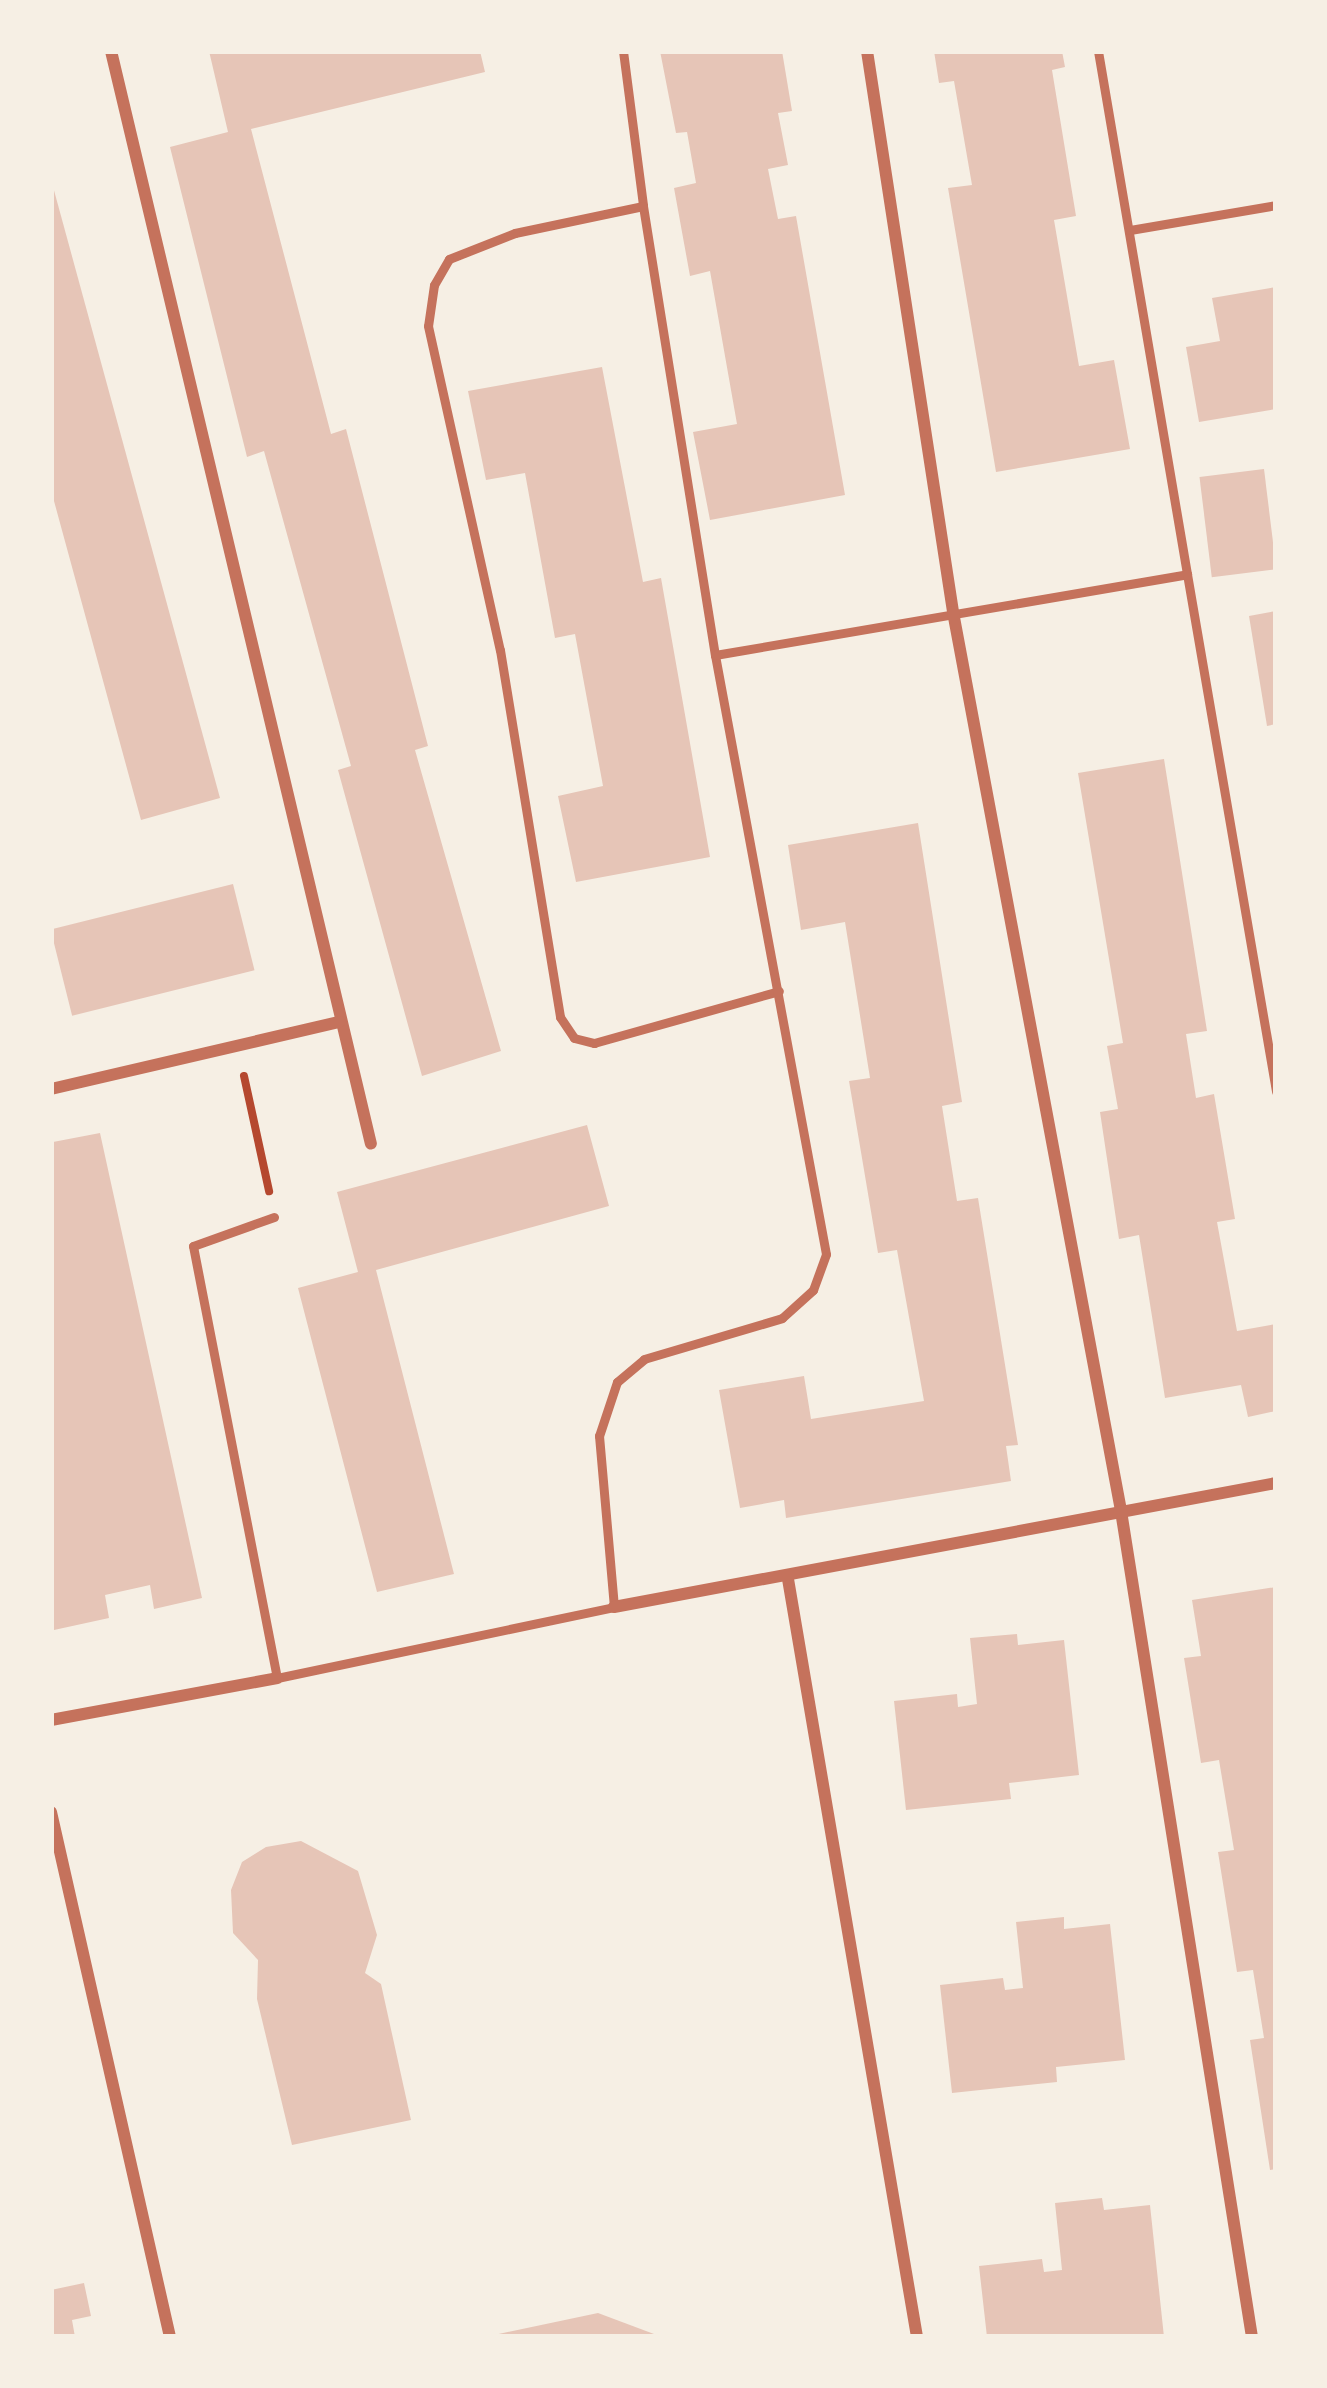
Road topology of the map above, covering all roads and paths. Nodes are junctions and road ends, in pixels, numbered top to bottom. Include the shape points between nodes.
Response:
1 (111, 51) edge
2 (623, 51) edge
3 (867, 51) edge
4 (1098, 51) edge
5 (1276, 205) edge
6 (644, 206) junction
7 (1130, 230) junction
8 (1187, 574) junction
9 (953, 612) junction
10 (715, 655) junction
11 (779, 991) junction
12 (340, 1022) junction
13 (238, 1046) junction
14 (51, 1089) edge
15 (1276, 1091) edge
16 (371, 1144) dead end
17 (274, 1217) joint
18 (1276, 1483) edge
19 (1121, 1511) junction
20 (788, 1580) junction
21 (614, 1607) junction
22 (277, 1678) junction
23 (51, 1720) edge
24 (51, 1812) edge
25 (170, 2337) edge
26 (916, 2337) edge
27 (1252, 2337) edge

1 - 12 street
2 - 6 lane
3 - 9 street
4 - 7 lane
5 - 7 lane
6 - 10 lane
6 - 11 lane via 515,233 449,259 434,285 428,326 500,650 560,1017 574,1038 594,1043
7 - 8 lane
8 - 9 lane
8 - 15 lane
9 - 10 lane
9 - 19 street
10 - 11 lane
11 - 21 lane via 826,1254 813,1290 782,1318 644,1359 617,1382 598,1436
12 - 13 street
12 - 16 street
13 - 14 street
13 - 17 path
17 - 22 lane via 193,1246
18 - 19 street
19 - 20 street
19 - 27 street
20 - 21 street
20 - 26 street
21 - 22 lane
22 - 23 street
24 - 25 street

